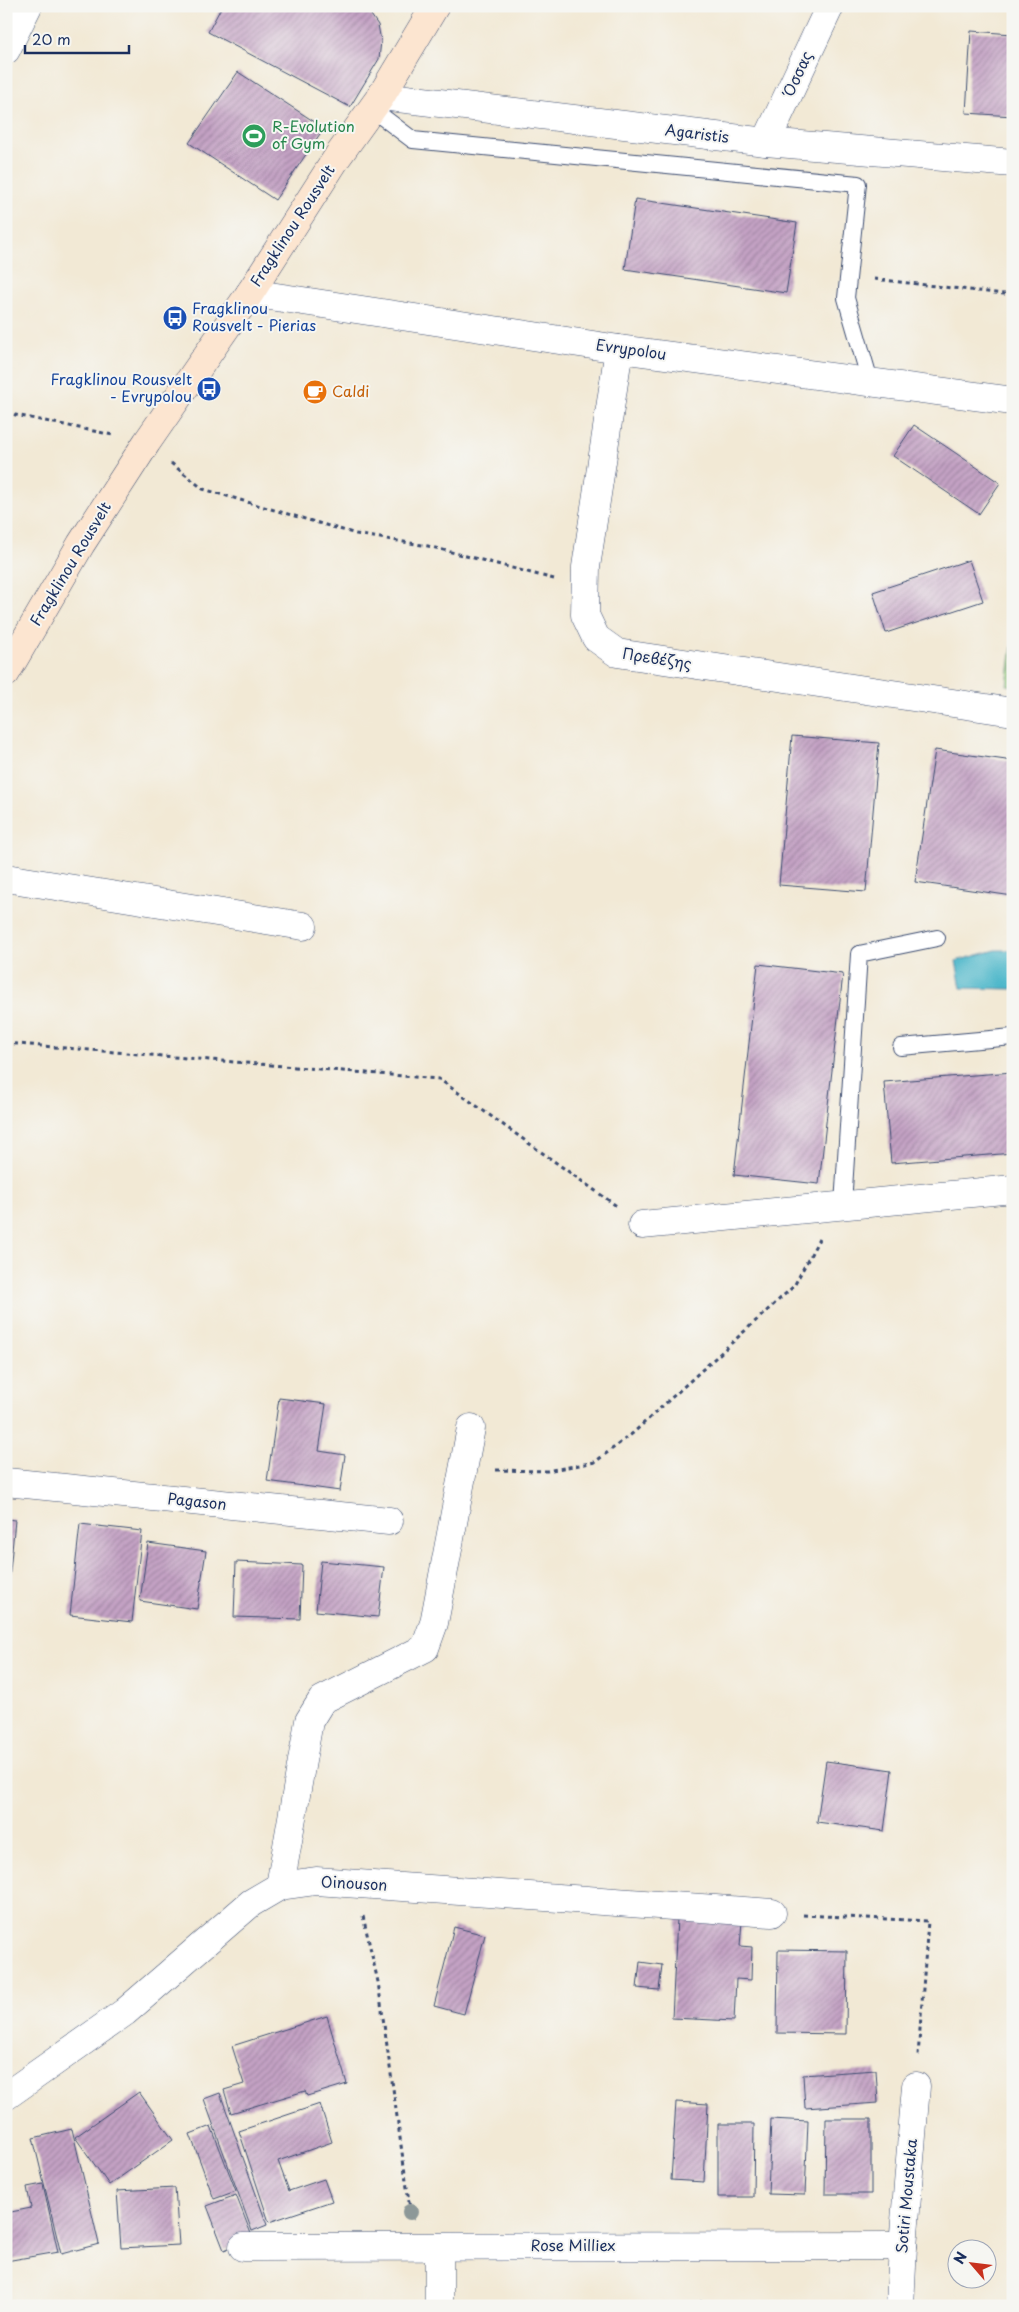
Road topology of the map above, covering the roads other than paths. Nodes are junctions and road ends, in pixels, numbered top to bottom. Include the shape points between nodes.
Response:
1 (28, 6) edge
2 (435, 6) edge
3 (830, 6) edge
4 (6, 50) edge
5 (376, 102) junction
6 (766, 142) junction
7 (1013, 163) edge
8 (250, 293) junction
9 (619, 348) junction
10 (870, 381) junction
11 (1013, 401) edge
12 (6, 673) edge
13 (1013, 712) edge
14 (6, 878) edge
15 (303, 926) dead end
16 (937, 938) dead end
17 (1013, 1038) edge
18 (901, 1047) dead end
19 (1013, 1189) edge
20 (830, 1207) junction
21 (642, 1225) road end
22 (471, 1428) dead end
23 (6, 1482) edge
24 (388, 1521) dead end
25 (280, 1886) junction
26 (772, 1913) road end
27 (916, 2086) road end
28 (6, 2096) edge
29 (902, 2246) junction
30 (243, 2247) dead end
31 (431, 2247) junction
32 (439, 2306) edge
33 (900, 2306) edge

1 - 4 street
2 - 5 main road, Fragklinou Rousvelt
3 - 6 street, Όσσας
5 - 6 street, Agaristis
5 - 8 main road, Fragklinou Rousvelt
5 - 10 lane via 413,140 858,184 846,298
6 - 7 street, Agaristis
8 - 9 street, Evrypolou
8 - 12 main road, Fragklinou Rousvelt via 146,442 81,544
9 - 10 street, Evrypolou
9 - 13 street, Πρεβέζης via 586,567 585,615 596,638 617,653
10 - 11 street, Evrypolou
14 - 15 street
16 - 20 lane via 859,954
17 - 18 lane
19 - 20 street
20 - 21 street
22 - 25 street via 434,1623 426,1648 322,1700 309,1721
23 - 24 street, Pagason
25 - 26 street, Oinouson via 316,1881
25 - 28 street, Oinouson via 251,1903 125,2012
27 - 29 street, Sotiri Moustaka
29 - 31 street, Rose Milliex
29 - 33 street, Sotiri Moustaka
30 - 31 street, Rose Milliex
31 - 32 street

